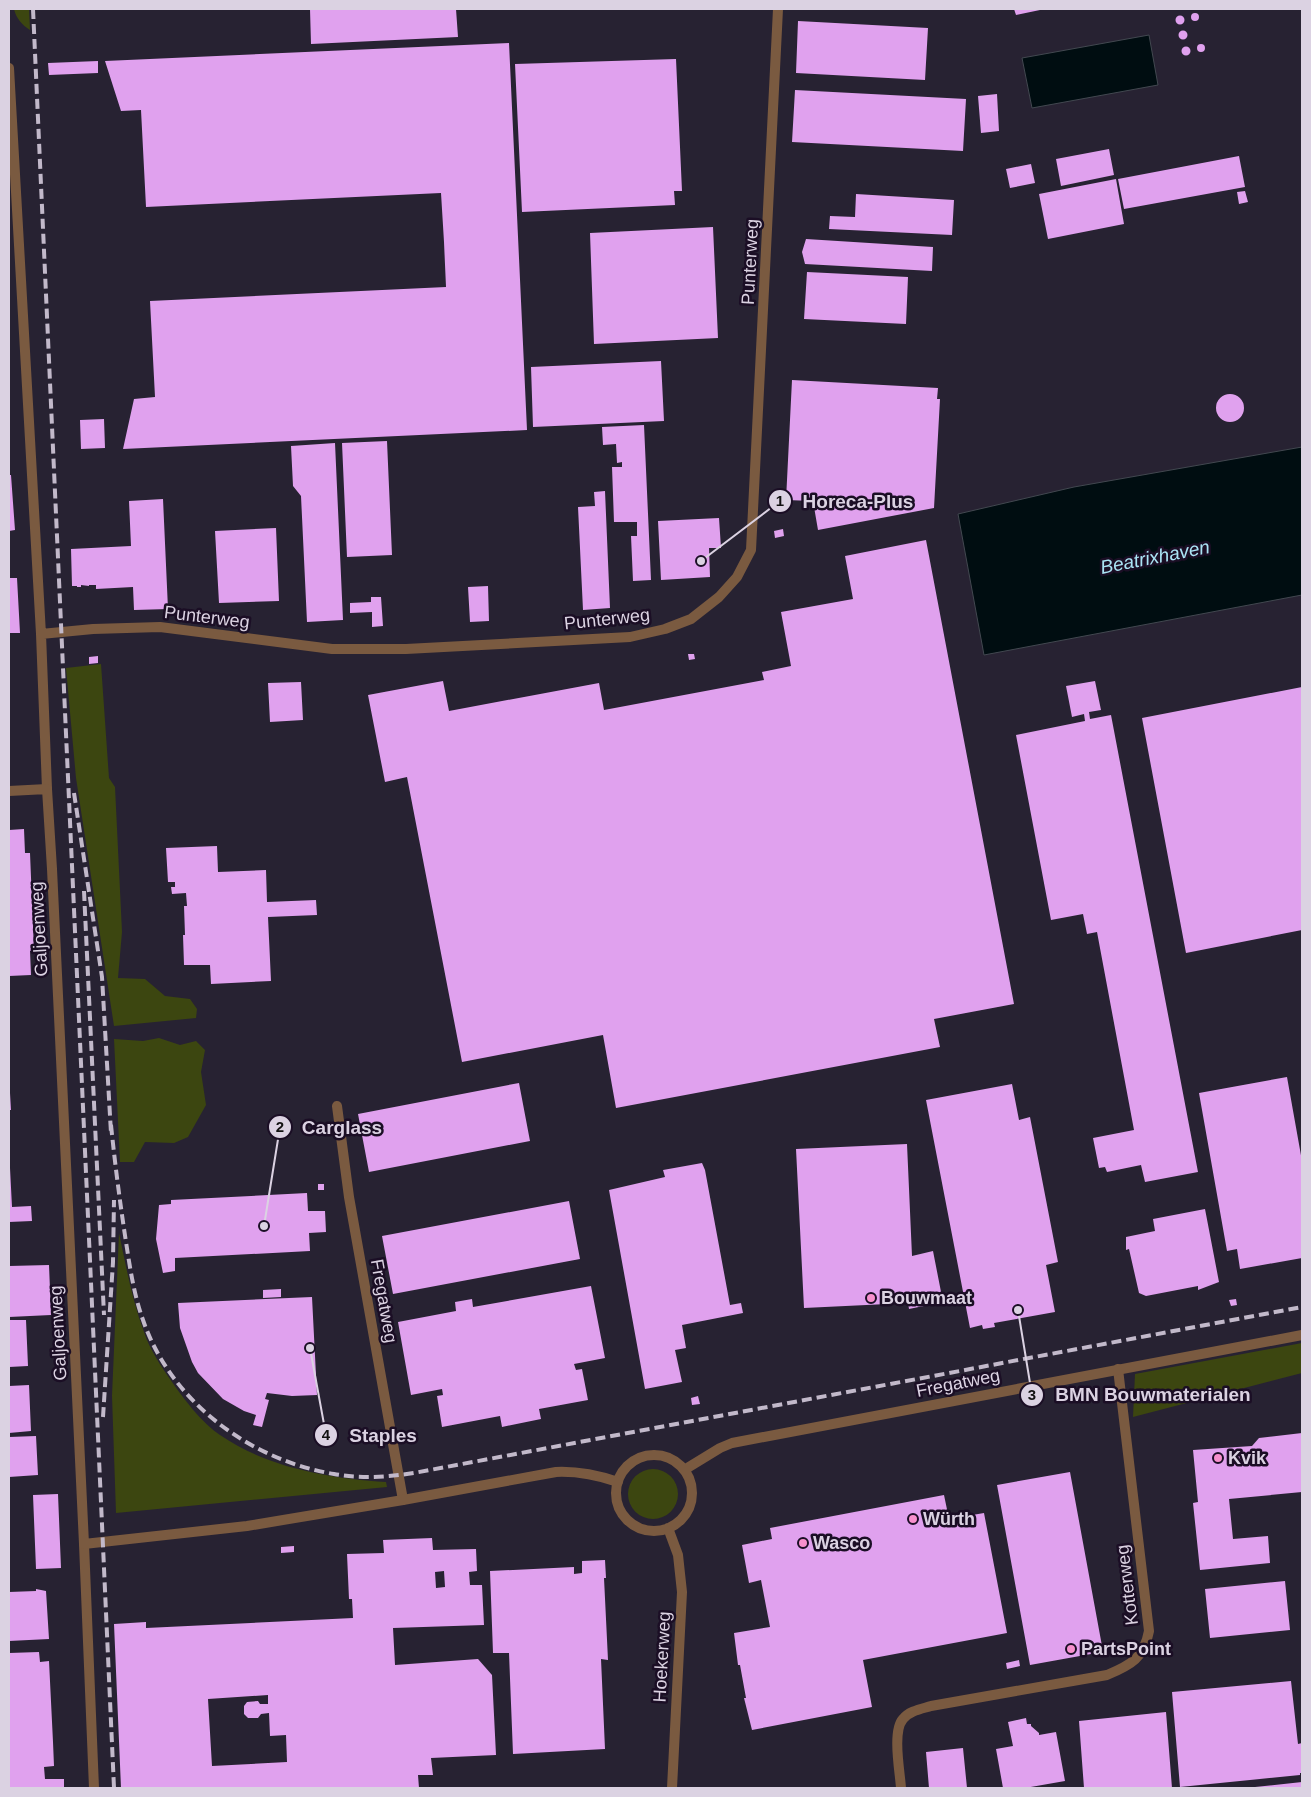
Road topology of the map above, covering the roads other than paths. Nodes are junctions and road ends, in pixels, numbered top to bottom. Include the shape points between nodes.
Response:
1 (778, 9) edge
2 (9, 68) edge
3 (40, 634) junction
4 (46, 789) junction
5 (9, 791) edge
6 (337, 1106) dead end
7 (1302, 1334) edge
8 (1118, 1369) junction
9 (684, 1470) junction
10 (618, 1482) junction
11 (403, 1500) junction
12 (668, 1528) junction
13 (84, 1544) junction
14 (94, 1788) edge
15 (672, 1788) edge
16 (901, 1788) edge

1 - 3 street, Punterweg via 750,550 737,577 719,598 691,619 630,637 406,649 332,649 160,627
2 - 3 street, Galjoenweg
3 - 4 street, Galjoenweg
4 - 5 street
4 - 13 street, Galjoenweg
6 - 11 street, Fregatweg via 349,1197
7 - 8 street, Fregatweg
8 - 9 street, Fregatweg via 732,1443
8 - 16 street, Kotterweg via 1149,1631 1146,1645 1137,1659 1107,1675 914,1711 902,1719 897,1736
9 - 10 street via 672,1459 647,1456 626,1468
9 - 12 street via 692,1486 691,1503 683,1518
10 - 11 street via 587,1474 556,1472
10 - 12 street via 616,1498 626,1519 646,1530
11 - 13 street via 247,1526
12 - 15 street, Hoekerweg via 678,1556 682,1592
13 - 14 street, Galjoenweg

